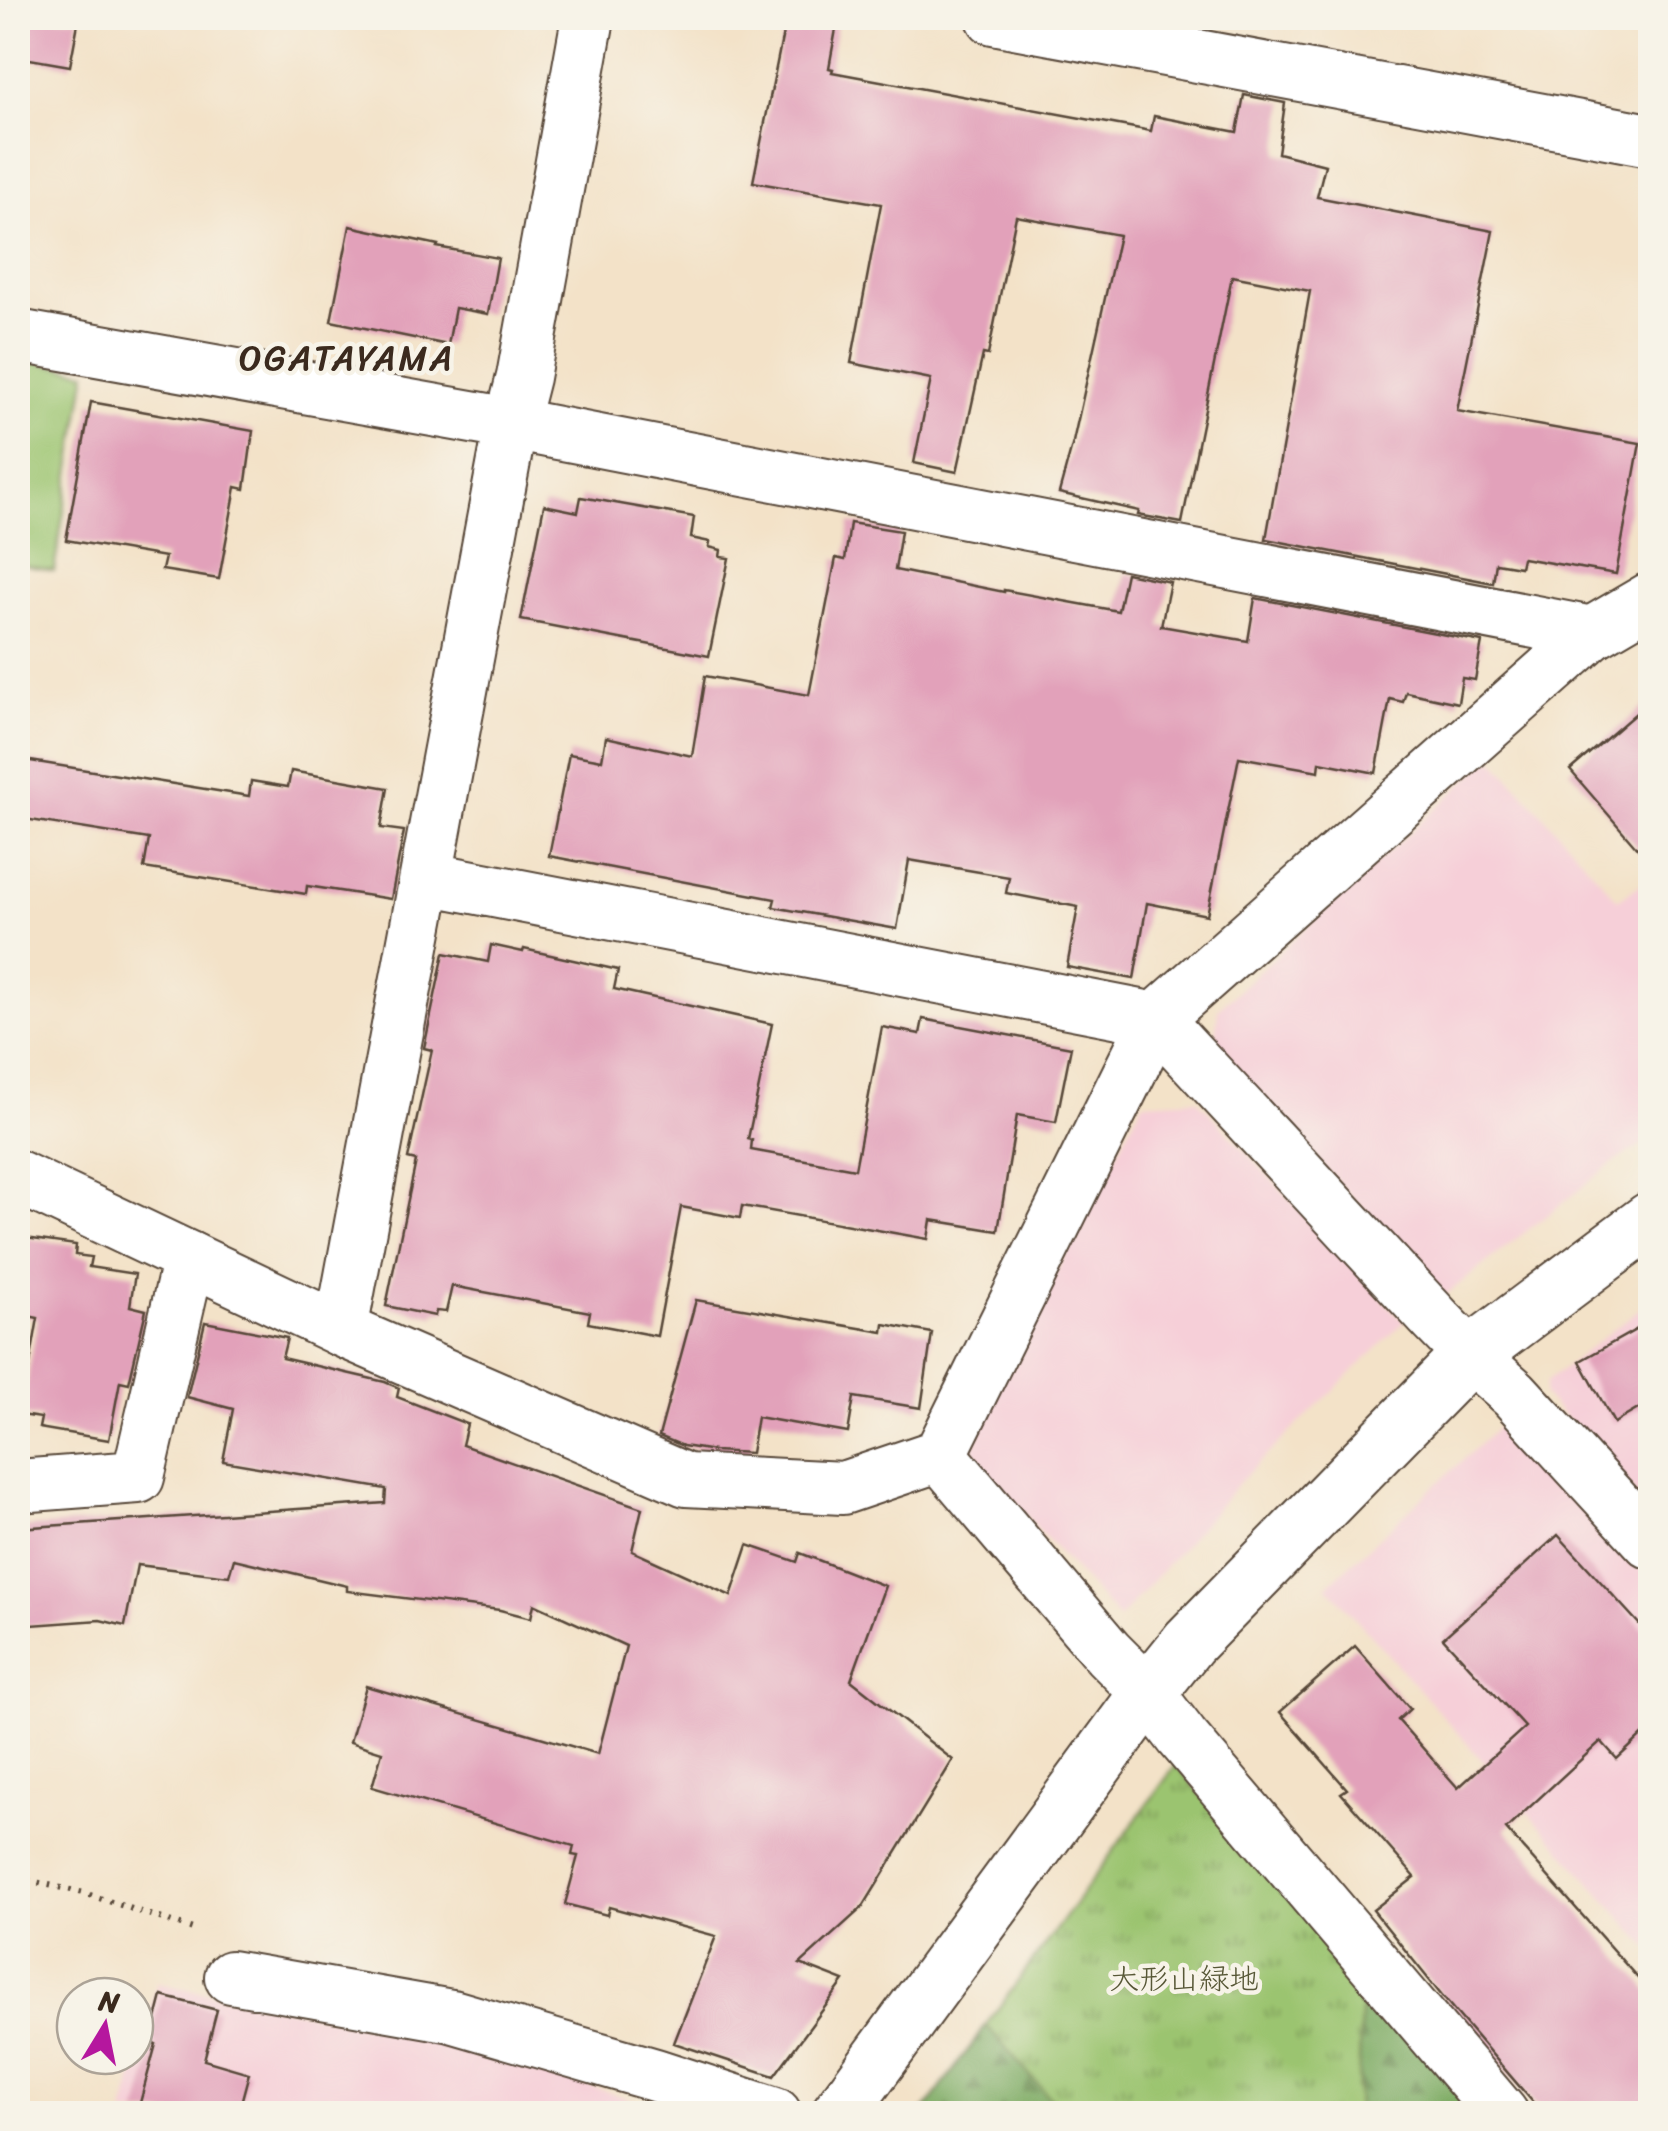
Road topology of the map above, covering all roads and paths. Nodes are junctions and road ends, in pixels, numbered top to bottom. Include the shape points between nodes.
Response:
1 (588, 18) edge
2 (993, 18) edge
3 (1650, 140) edge
4 (18, 336) edge
5 (512, 424) junction
6 (1650, 598) edge
7 (1592, 633) junction
8 (428, 878) junction
9 (1156, 1018) junction
10 (18, 1177) edge
11 (1650, 1220) edge
12 (189, 1258) junction
13 (341, 1330) junction
14 (1470, 1355) junction
15 (940, 1455) junction
16 (18, 1486) edge
17 (1650, 1542) edge
18 (1148, 1693) junction
19 (18, 1878) edge
20 (230, 1976) joint
21 (775, 2114) edge
22 (839, 2114) edge
23 (1502, 2114) edge

1 - 5 street
2 - 3 street
4 - 5 street
5 - 7 street
5 - 8 street
6 - 7 street
7 - 9 street
8 - 9 street
8 - 13 street
9 - 14 street
9 - 15 street
10 - 12 street
11 - 14 street
12 - 13 street
12 - 16 street via 138,1477
13 - 15 street via 686,1480 843,1488
14 - 17 street
14 - 18 street via 1189,1642
15 - 18 street
18 - 22 street
18 - 23 street
19 - 20 path via 233,1942
20 - 21 street via 452,2016

